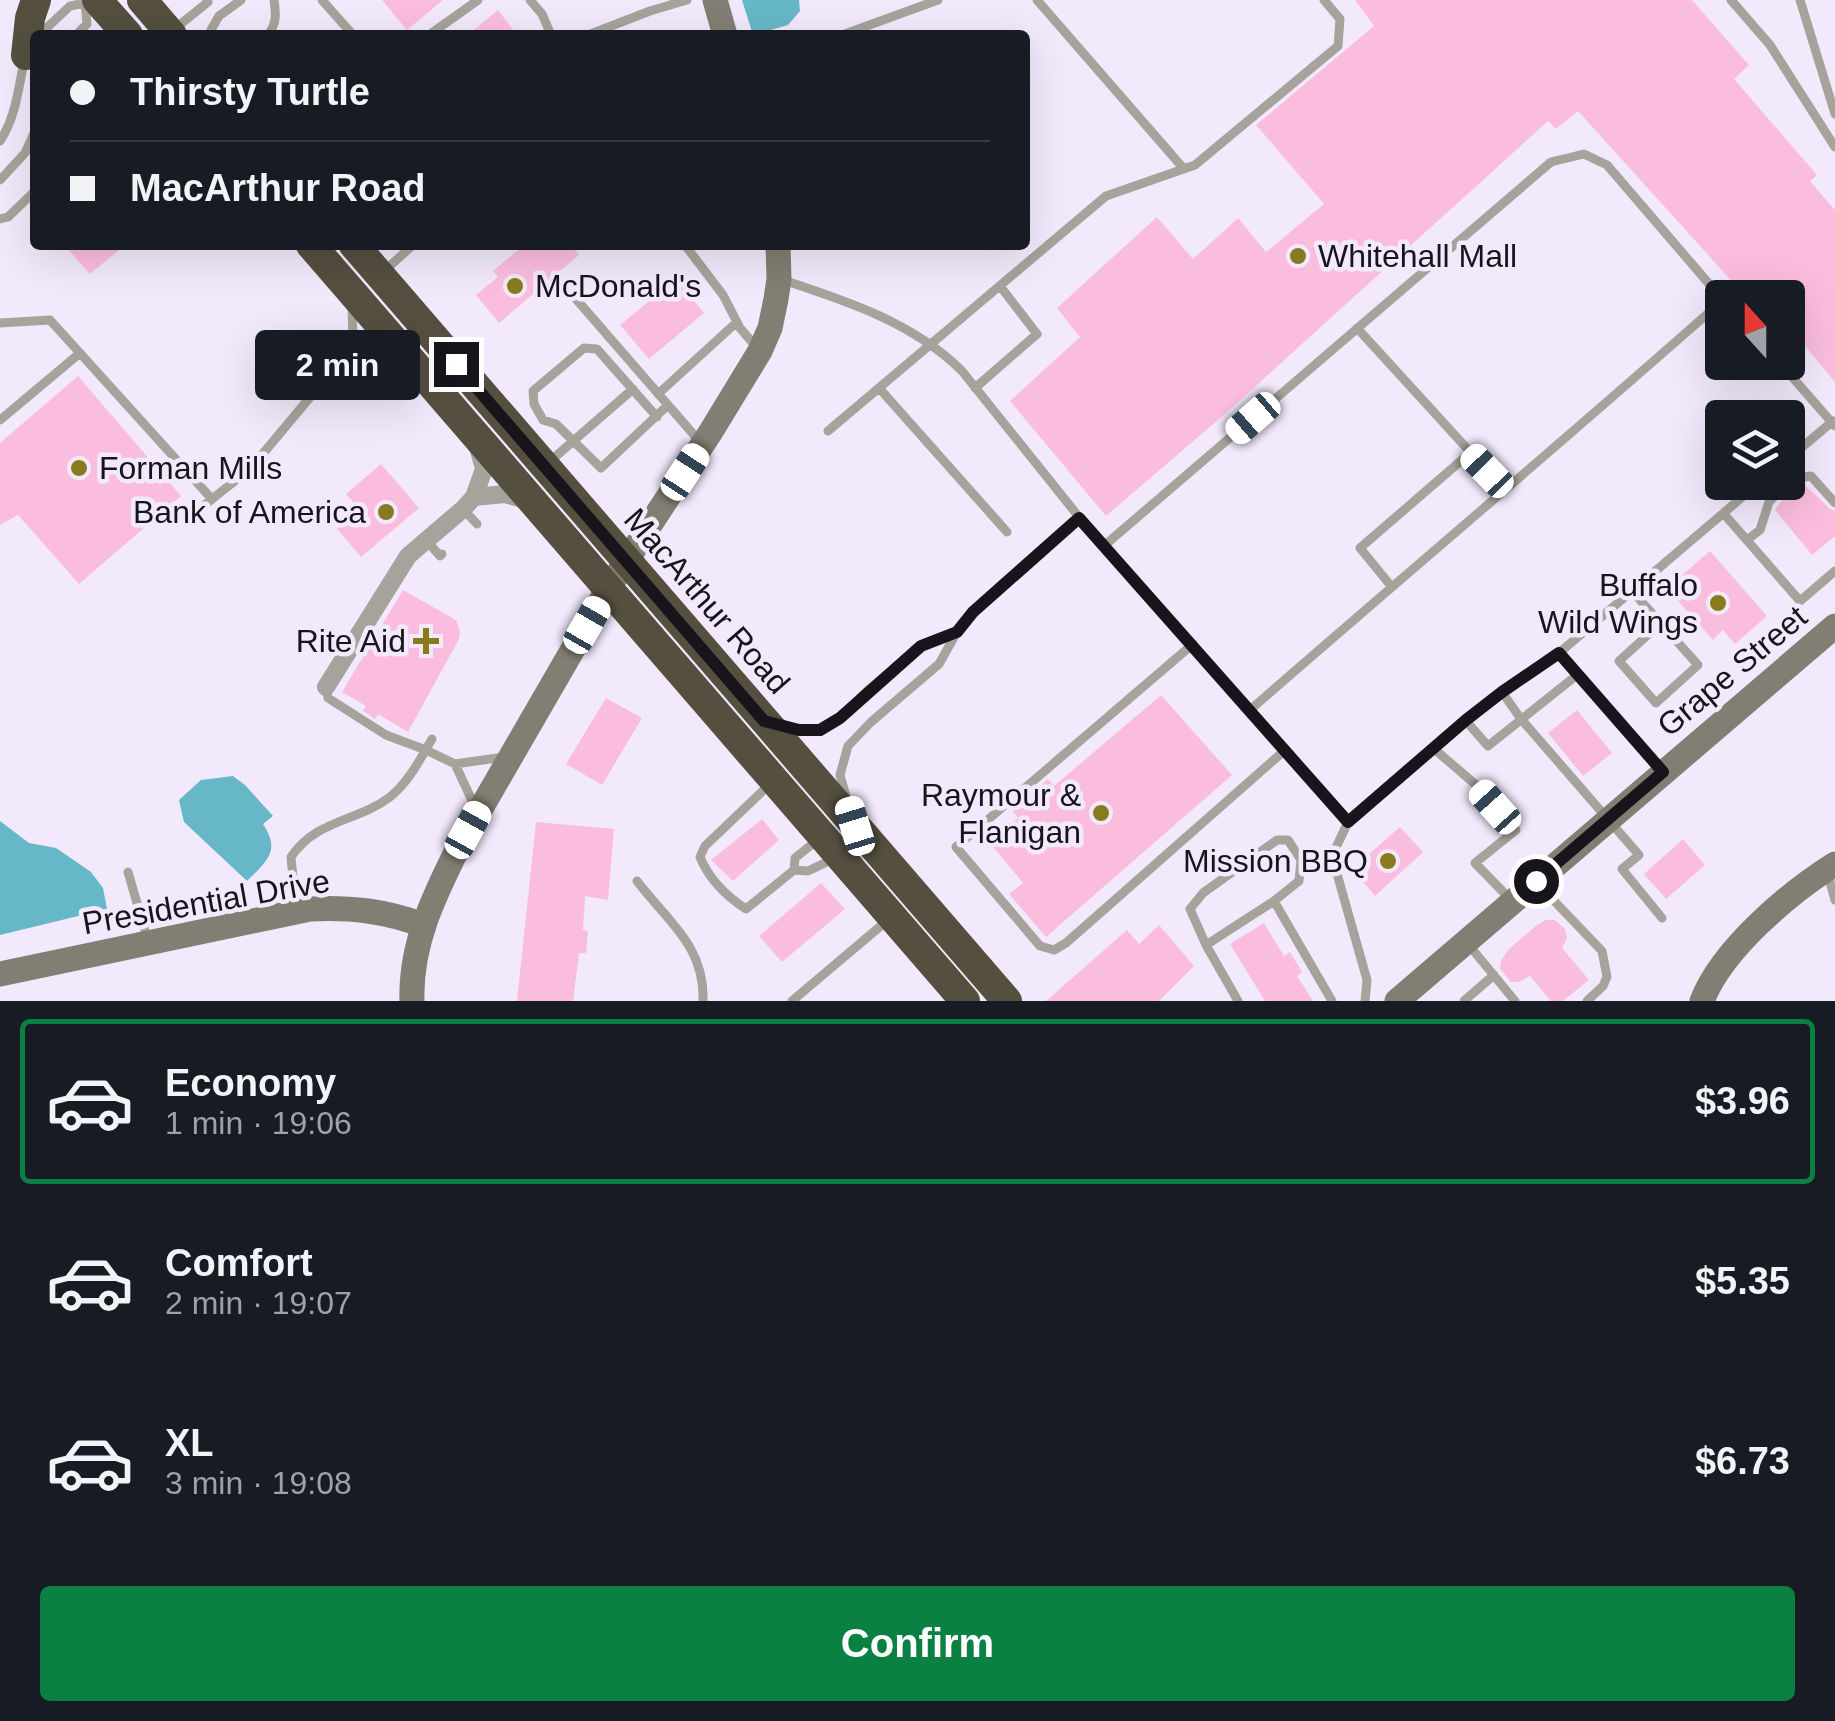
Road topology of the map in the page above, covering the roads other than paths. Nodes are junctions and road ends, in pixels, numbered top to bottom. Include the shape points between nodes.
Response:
1 (36, 0) edge
2 (142, 0) edge
3 (206, 0) edge
4 (242, 0) edge
5 (274, 0) edge
6 (322, 0) edge
7 (478, 0) edge
8 (530, 0) edge
9 (687, 0) edge
10 (715, 0) edge
11 (938, 0) edge
12 (1038, 0) edge
13 (1324, 0) edge
14 (1731, 0) edge
15 (1800, 0) edge
16 (90, 1) edge
17 (31, 30) edge
18 (46, 30) edge
19 (81, 30) edge
20 (122, 30) edge
21 (168, 30) edge
22 (176, 30) edge
23 (211, 30) edge
24 (272, 30) edge
25 (348, 30) edge
26 (437, 30) edge
27 (549, 30) edge
28 (601, 30) edge
29 (724, 30) edge
30 (856, 30) edge
31 (30, 54) edge
32 (1835, 114) edge
33 (0, 141) edge
34 (1835, 147) edge
35 (30, 151) edge
36 (1184, 169) junction
37 (0, 180) edge
38 (30, 196) edge
39 (0, 220) edge
40 (315, 250) edge
41 (358, 250) edge
42 (400, 250) edge
43 (689, 250) edge
44 (778, 250) edge
45 (380, 275) junction
46 (779, 279) junction
47 (1705, 280) edge
48 (1000, 286) junction
49 (349, 288) junction
50 (576, 299) dead end
51 (1705, 315) edge
52 (0, 322) edge
53 (736, 322) junction
54 (1357, 328) junction
55 (389, 334) junction
56 (929, 345) junction
57 (760, 352) junction
58 (80, 353) junction
59 (1796, 380) edge
60 (879, 388) junction
61 (975, 388) junction
62 (632, 389) junction
63 (316, 390) junction
64 (658, 394) junction
65 (668, 405) junction
66 (657, 417) junction
67 (0, 420) edge
68 (1834, 422) edge
69 (828, 431) dead end
70 (474, 433) junction
71 (575, 440) junction
72 (702, 445) junction
73 (1805, 445) edge
74 (1470, 454) junction
75 (545, 466) junction
76 (1504, 489) junction
77 (211, 498) junction
78 (1740, 500) edge
79 (533, 502) junction
80 (466, 503) junction
81 (1835, 503) edge
82 (1724, 514) junction
83 (1079, 518) junction
84 (187, 519) dead end
85 (477, 524) dead end
86 (1008, 532) dead end
87 (426, 540) junction
88 (1747, 540) junction
89 (1105, 545) junction
90 (442, 554) dead end
91 (626, 560) junction
92 (1835, 571) edge
93 (1392, 586) junction
94 (608, 589) junction
95 (1632, 591) junction
96 (1661, 623) junction
97 (1835, 626) edge
98 (957, 632) junction
99 (1193, 644) junction
100 (1559, 653) junction
101 (1578, 675) junction
102 (326, 687) joint
103 (1502, 692) junction
104 (1250, 710) junction
105 (1521, 719) junction
106 (1466, 720) junction
107 (764, 721) junction
108 (432, 739) dead end
109 (1433, 748) junction
110 (426, 750) junction
111 (1284, 750) junction
112 (511, 756) junction
113 (455, 764) junction
114 (1663, 772) junction
115 (773, 781) junction
116 (478, 812) junction
117 (1607, 820) junction
118 (1348, 822) junction
119 (855, 826) junction
120 (830, 847) junction
121 (1831, 866) edge
122 (794, 870) junction
123 (128, 872) dead end
124 (638, 881) dead end
125 (1536, 881) junction
126 (1835, 900) edge
127 (1274, 901) junction
128 (1512, 901) junction
129 (296, 912) junction
130 (892, 917) junction
131 (1662, 918) dead end
132 (424, 925) junction
133 (1466, 941) junction
134 (149, 944) junction
135 (1206, 946) junction
136 (0, 974) edge
137 (1494, 976) junction
138 (412, 1001) edge
139 (702, 1001) edge
140 (792, 1001) edge
141 (964, 1001) edge
142 (1008, 1001) edge
143 (1238, 1001) edge
144 (1332, 1001) edge
145 (1365, 1001) edge
146 (1397, 1001) edge
147 (1464, 1001) edge
148 (1514, 1001) edge
149 (1587, 1001) edge
150 (1702, 1001) edge

1 - 17 highway
2 - 21 highway
3 - 22 lane
4 - 23 lane
5 - 24 lane
6 - 25 lane
7 - 26 lane
8 - 27 lane
9 - 28 lane
10 - 29 street
11 - 30 lane
12 - 36 lane
13 - 36 lane via 1340,19 1338,46
14 - 34 lane via 1770,45
15 - 32 lane
16 - 18 lane via 70,6
16 - 19 lane
16 - 20 highway
31 - 33 lane
35 - 37 lane
36 - 48 lane via 1106,196
38 - 39 lane
40 - 49 highway, MacArthur Road
41 - 45 highway, MacArthur Road
42 - 45 lane
43 - 53 lane
44 - 46 street
45 - 75 highway, MacArthur Road
46 - 56 lane via 857,305
46 - 57 street
47 - 54 lane via 1606,165 1584,154 1551,162
48 - 56 lane
48 - 61 lane via 1037,334
49 - 55 highway, MacArthur Road
49 - 63 lane via 353,339
50 - 64 lane
51 - 76 lane
52 - 58 lane via 50,320
53 - 57 lane
53 - 64 lane
54 - 74 lane
54 - 89 lane
55 - 63 lane
55 - 70 highway, MacArthur Road
56 - 60 lane
56 - 61 lane
57 - 72 street
58 - 67 lane
58 - 77 lane
59 - 68 lane
60 - 69 lane
60 - 86 lane
61 - 83 lane
62 - 66 lane
62 - 71 lane
62 - 71 lane via 596,348 584,348 549,376 533,391 534,404 544,420
63 - 77 lane via 251,468
64 - 65 lane
65 - 66 lane
65 - 72 lane
66 - 71 lane via 601,468
68 - 73 lane
70 - 79 highway, MacArthur Road
70 - 80 street via 484,469
71 - 75 lane
72 - 91 street
74 - 76 lane
74 - 93 lane via 1360,548
75 - 91 highway, MacArthur Road
76 - 93 lane
77 - 84 lane
78 - 82 lane
79 - 80 street via 505,494
79 - 94 highway, MacArthur Road
80 - 85 lane
80 - 87 street
81 - 88 lane via 1811,476 1792,479
82 - 88 lane
82 - 95 lane
83 - 89 lane
83 - 98 lane
87 - 90 lane
87 - 102 street via 389,571
88 - 92 lane via 1800,600
89 - 99 lane
91 - 94 street
91 - 107 highway, MacArthur Road
93 - 104 lane
94 - 112 street
94 - 115 highway, MacArthur Road
95 - 96 lane
95 - 100 lane
96 - 96 lane via 1698,666 1656,704 1619,661
97 - 114 street, Grape Street
98 - 107 lane via 921,646 820,730
98 - 119 lane via 939,664 848,746 840,775
99 - 104 lane
99 - 111 lane via 956,847 1040,946 1054,950 1066,943
100 - 101 lane
100 - 103 lane
101 - 105 lane
101 - 114 lane
102 - 110 lane via 328,698 386,735
103 - 105 lane
103 - 106 lane
104 - 111 lane
105 - 106 lane via 1488,746
105 - 117 lane
106 - 109 lane
107 - 119 highway, MacArthur Road
108 - 110 lane
109 - 118 lane
109 - 128 lane via 1516,830 1476,863
110 - 113 lane
110 - 129 lane via 390,796 300,843 290,857
111 - 118 lane
112 - 113 lane
112 - 116 street
113 - 116 lane
114 - 117 street, Grape Street
115 - 120 highway, MacArthur Road
115 - 122 lane via 700,856 706,872 746,909
116 - 132 street
117 - 125 street, Grape Street
117 - 131 lane via 1639,856 1622,870
118 - 145 lane via 1332,856 1368,980
119 - 142 highway, MacArthur Road
120 - 122 lane via 808,870
120 - 122 lane via 795,858
120 - 130 highway, MacArthur Road
121 - 126 lane
121 - 150 street via 1761,922 1710,981
123 - 134 lane
124 - 139 lane via 695,954
125 - 128 street, Grape Street
125 - 149 lane via 1602,951 1607,977
127 - 135 lane
127 - 135 lane via 1299,881 1300,860 1288,840 1277,840 1190,909
127 - 144 lane
128 - 133 street, Grape Street
129 - 132 street, Presidential Drive via 368,909
129 - 134 street, Presidential Drive
130 - 140 lane
130 - 141 highway, MacArthur Road
132 - 138 street
133 - 137 lane
133 - 146 street, Grape Street
134 - 136 street, Presidential Drive
135 - 143 lane
137 - 147 lane
137 - 148 lane

